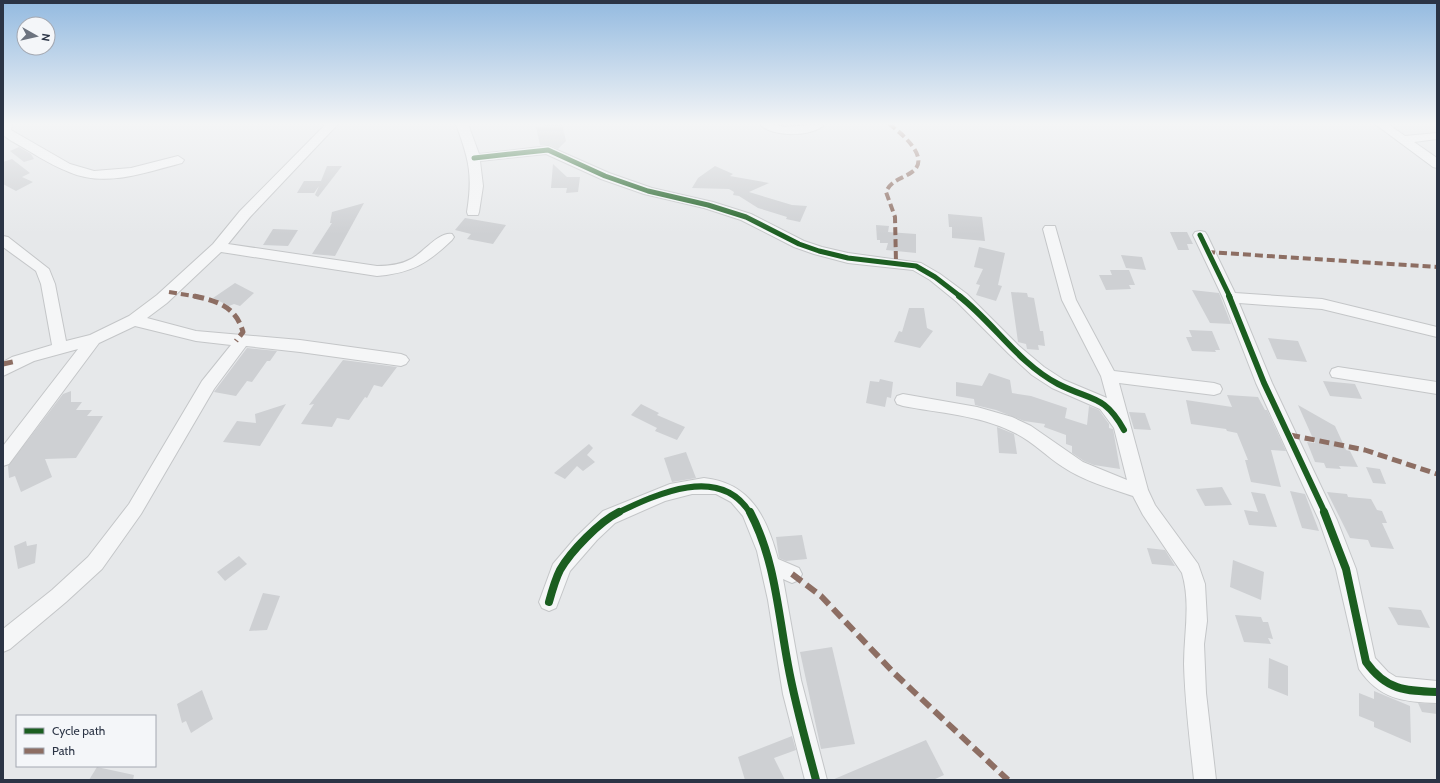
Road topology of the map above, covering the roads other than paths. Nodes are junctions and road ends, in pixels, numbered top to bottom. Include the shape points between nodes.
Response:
1 (58, 161) edge
2 (176, 161) edge
3 (295, 161) edge
4 (474, 161) edge
5 (571, 161) edge
6 (473, 212) dead end
7 (1050, 229) dead end
8 (1200, 235) dead end
9 (447, 237) dead end
10 (3, 240) edge
11 (218, 247) junction
12 (1230, 298) junction
13 (134, 320) junction
14 (1437, 332) edge
15 (94, 339) junction
16 (242, 341) junction
17 (60, 348) junction
18 (401, 360) dead end
19 (3, 370) edge
20 (1338, 374) dead end
21 (1109, 376) junction
22 (1437, 388) edge
23 (1214, 389) dead end
24 (902, 400) dead end
25 (1124, 430) junction
26 (3, 459) edge
27 (1139, 491) junction
28 (770, 564) junction
29 (792, 574) dead end
30 (549, 602) dead end
31 (3, 642) edge
32 (1437, 692) edge
33 (816, 780) edge
34 (1204, 780) edge

1 - 2 street via 81,172 99,175 117,174
3 - 11 street
4 - 6 street via 476,186
5 - 25 street via 604,176 648,191 746,217 799,244 819,251 848,258 916,266 962,298 1038,371 1058,384 1106,405
7 - 21 street via 1069,300
8 - 12 street
9 - 11 street via 420,262 398,270 377,271
10 - 17 street via 42,269 48,284
11 - 13 street via 162,299
12 - 14 street via 1322,304
12 - 32 street via 1264,383 1296,448 1339,547 1366,662 1382,683 1413,691
13 - 15 street
13 - 16 street via 196,336
15 - 17 street
15 - 26 street
16 - 18 street
16 - 31 street via 208,385 135,509 95,563 60,596
17 - 19 street via 17,361
20 - 22 street
21 - 23 street
21 - 25 street
24 - 27 street via 1004,421 1029,432 1084,471
25 - 27 street
27 - 34 street via 1149,510 1191,570 1195,584 1195,694
28 - 29 street
28 - 30 street via 753,518 746,507 736,496 720,488 702,484 672,490 608,517 560,570
28 - 33 street via 788,666

